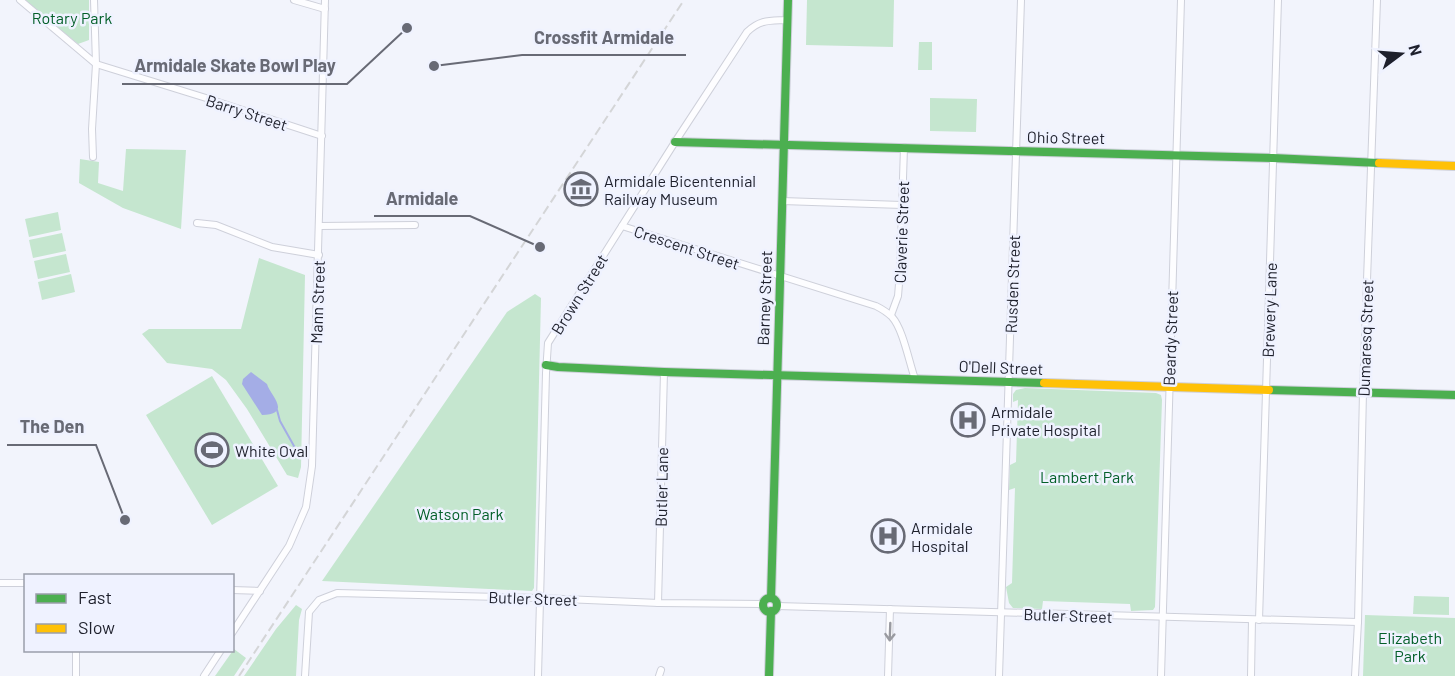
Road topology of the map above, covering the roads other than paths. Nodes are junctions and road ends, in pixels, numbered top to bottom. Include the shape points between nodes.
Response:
1 (20, 0) edge
2 (94, 0) edge
3 (294, 0) edge
4 (325, 0) edge
5 (788, 0) edge
6 (1021, 0) edge
7 (1181, 0) edge
8 (1278, 0) edge
9 (1377, 0) edge
10 (325, 9) junction
11 (787, 20) junction
12 (96, 64) junction
13 (322, 136) junction
14 (675, 142) junction
15 (784, 144) junction
16 (904, 147) junction
17 (1016, 151) junction
18 (1176, 156) junction
19 (93, 157) dead end
20 (1273, 158) junction
21 (1372, 162) junction
22 (1455, 166) edge
23 (783, 201) junction
24 (902, 205) junction
25 (197, 223) dead end
26 (415, 225) dead end
27 (320, 226) junction
28 (622, 226) junction
29 (319, 255) junction
30 (780, 277) junction
31 (891, 315) junction
32 (546, 365) junction
33 (664, 372) junction
34 (777, 375) junction
35 (915, 379) junction
36 (1009, 381) junction
37 (1169, 387) junction
38 (1266, 390) junction
39 (1363, 392) junction
40 (1455, 395) edge
41 (0, 583) edge
42 (24, 583) edge
43 (234, 590) edge
44 (260, 591) junction
45 (540, 598) junction
46 (771, 598) junction
47 (658, 603) junction
48 (763, 604) junction
49 (774, 608) junction
50 (890, 609) junction
51 (1001, 612) junction
52 (1162, 617) junction
53 (1256, 620) junction
54 (1358, 622) junction
55 (234, 630) edge
56 (76, 652) edge
57 (220, 652) edge
58 (76, 676) edge
59 (204, 676) edge
60 (305, 676) edge
61 (538, 676) edge
62 (769, 676) edge
63 (888, 676) edge
64 (999, 676) edge
65 (1161, 676) edge
66 (1251, 676) edge
67 (1355, 676) edge

1 - 12 street, Barry Street
2 - 12 street
3 - 10 street
4 - 10 street, Mann Street
5 - 11 street, Barney Street
6 - 17 street, Rusden Street
7 - 18 street, Beardy Street
8 - 20 street, Brewery Lane
9 - 21 street, Dumaresq Street
10 - 13 street, Mann Street
11 - 14 street, Brown Street via 768,21 747,32
11 - 15 street, Barney Street
12 - 13 street, Barry Street
12 - 19 street
13 - 27 street, Mann Street
14 - 15 street, Ohio Street
14 - 28 street, Brown Street
15 - 16 street, Ohio Street
15 - 23 street, Barney Street
16 - 17 street, Ohio Street
16 - 24 street, Claverie Street
17 - 18 street, Ohio Street
17 - 36 street, Rusden Street
18 - 20 street, Ohio Street
18 - 37 street, Beardy Street
20 - 21 street, Ohio Street
20 - 38 street, Brewery Lane
21 - 22 street, Ohio Street
21 - 39 street, Dumaresq Street
23 - 24 street
23 - 30 street, Barney Street
24 - 31 street, Claverie Street via 898,296
25 - 29 street via 216,225 272,247
26 - 27 street
27 - 29 street, Mann Street
28 - 30 street, Crescent Street
28 - 32 street, Brown Street via 548,343
29 - 44 street, Mann Street via 312,466 306,507 289,546
30 - 31 street, Crescent Street via 876,306
30 - 34 street, Barney Street
31 - 35 street via 898,325
32 - 33 street, O'Dell Street
32 - 45 street, Brown Street
33 - 34 street, O'Dell Street
33 - 47 street, Butler Lane
34 - 35 street, O'Dell Street
34 - 46 street, Barney Street
35 - 36 street, O'Dell Street
36 - 37 street, O'Dell Street
36 - 51 street, Rusden Street
37 - 38 street, O'Dell Street
37 - 52 street, Beardy Street
38 - 39 street, O'Dell Street
38 - 53 street, Brewery Lane
39 - 40 street, O'Dell Street
39 - 54 street, Dumaresq Street
41 - 42 street
43 - 44 street
44 - 55 street, Mann Street
45 - 47 street, Butler Street
45 - 60 street, Butler Street via 337,593 319,600 309,612
45 - 61 street, Brown Street
46 - 48 street
46 - 49 street
47 - 48 street, Butler Street
48 - 49 street via 766,610
49 - 50 street, Butler Street
49 - 62 street
50 - 51 street, Butler Street
50 -> 63 street
51 - 52 street, Butler Street
51 - 64 street, Rusden Street
52 - 53 street, Butler Street
52 - 65 street, Beardy Street
53 - 54 street, Butler Street
53 - 66 street, Brewery Lane
54 - 67 street, Dumaresq Street
56 - 58 street
57 - 59 street

